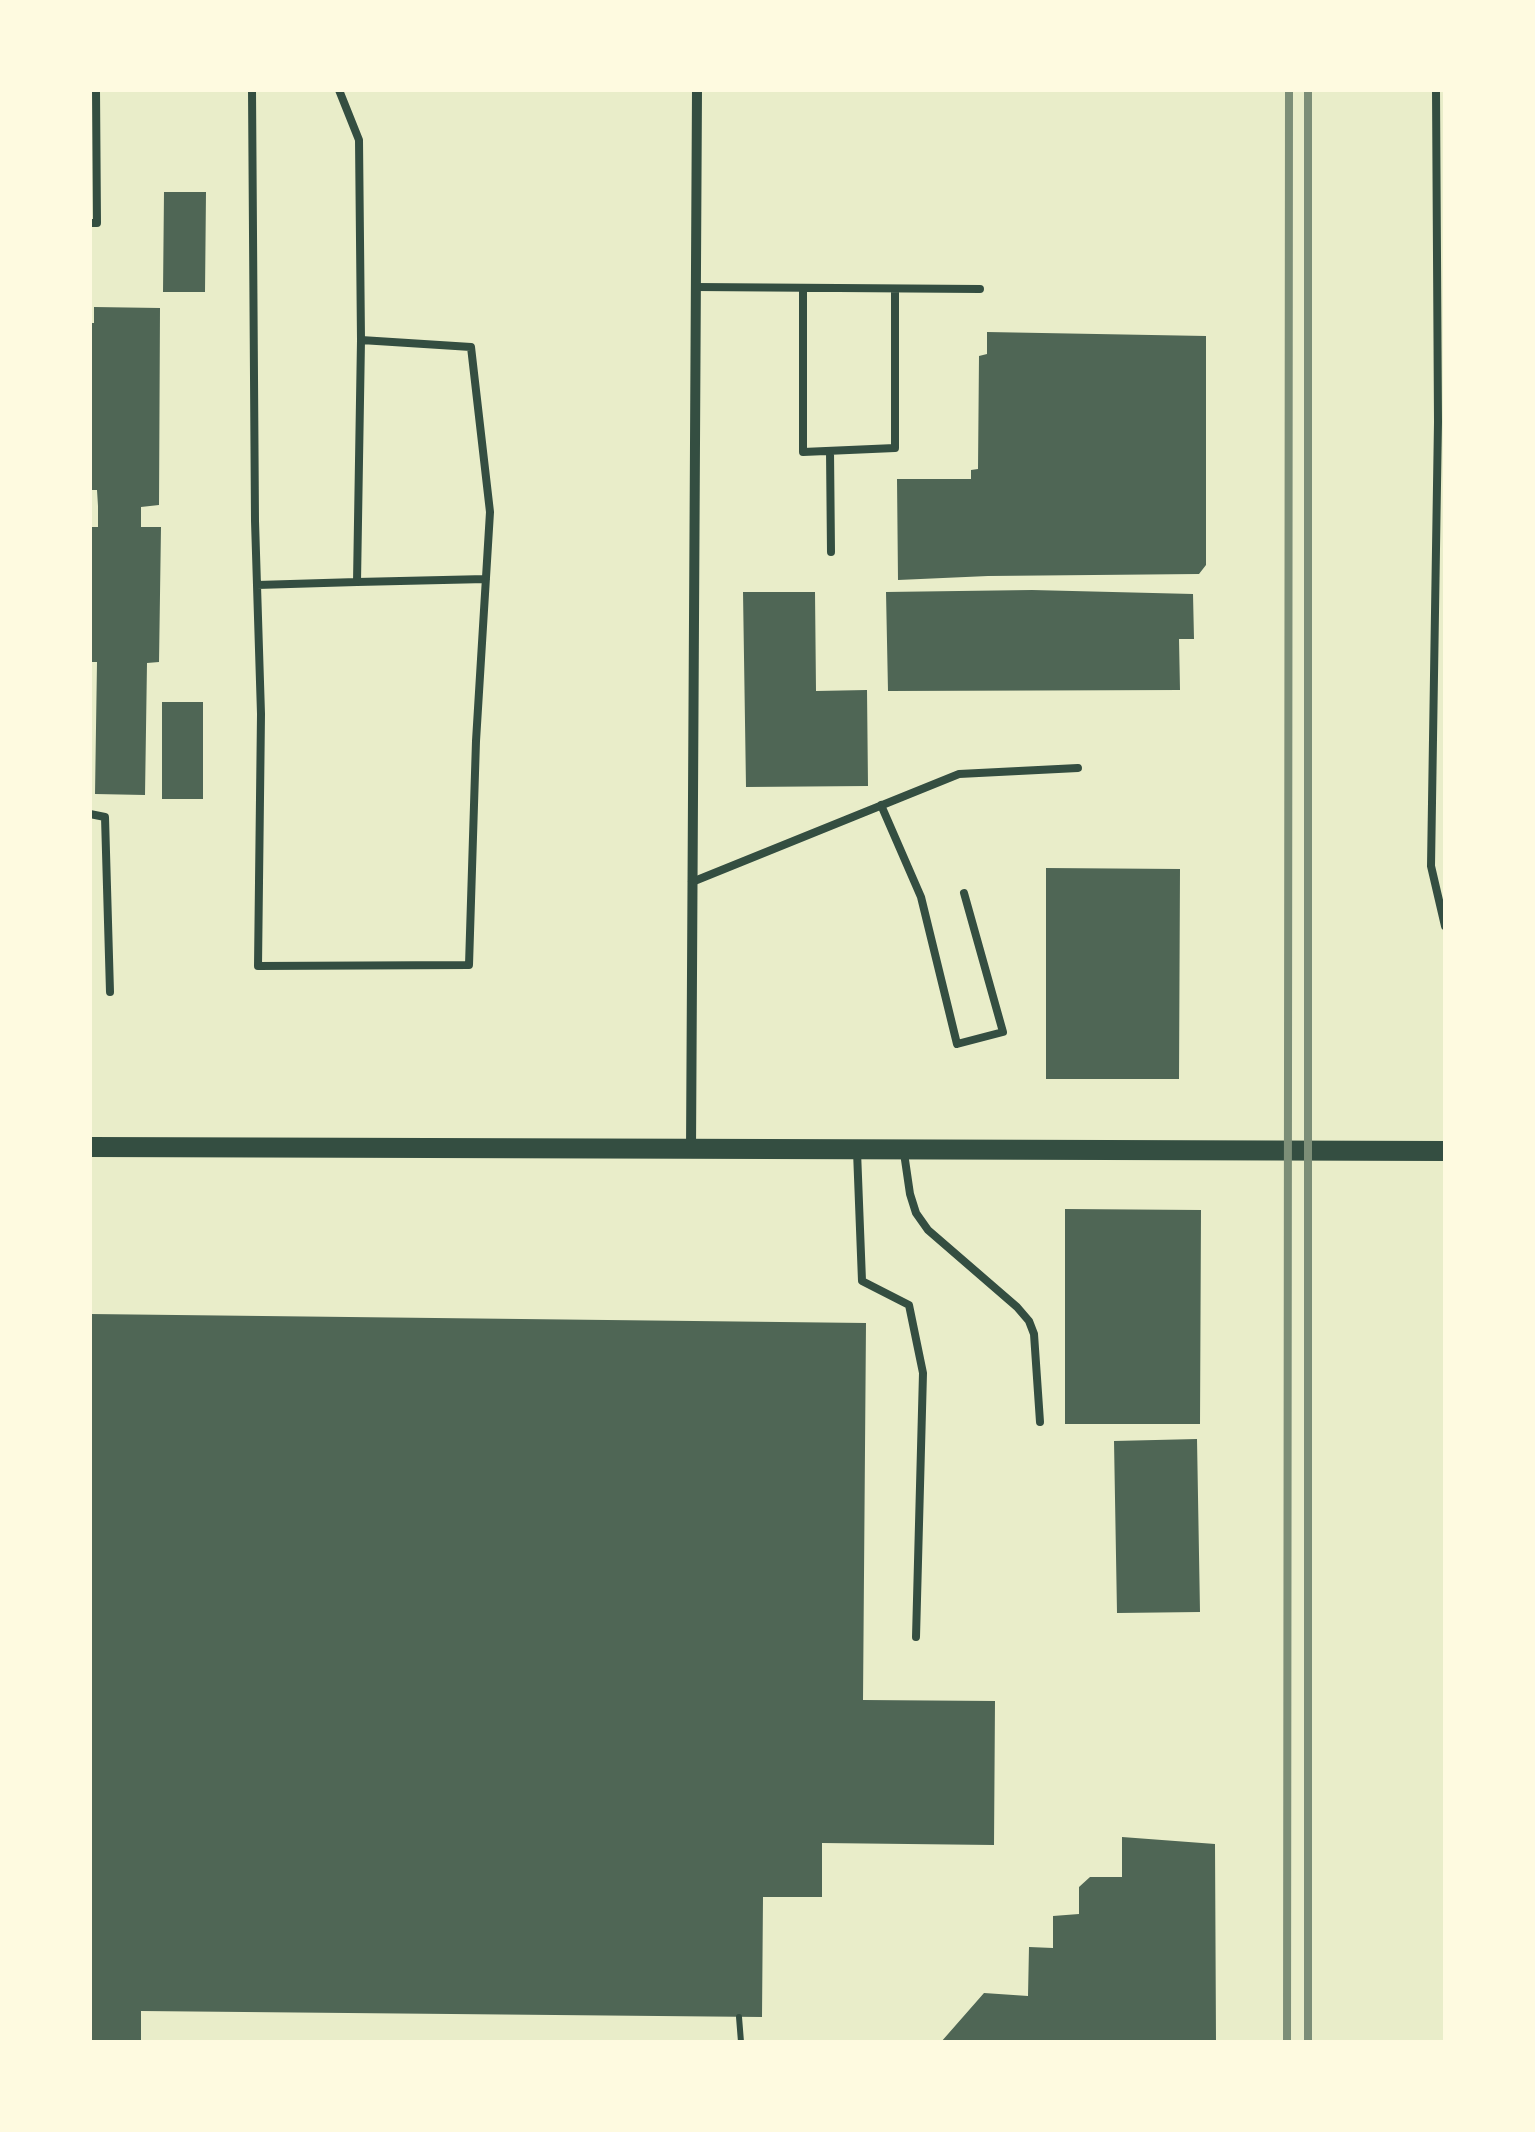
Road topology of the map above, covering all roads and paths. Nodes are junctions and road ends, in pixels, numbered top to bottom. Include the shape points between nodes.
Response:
1 (96, 90) edge
2 (252, 90) edge
3 (340, 90) edge
4 (697, 90) edge
5 (1436, 90) edge
6 (90, 223) edge
7 (696, 287) junction
8 (803, 289) junction
9 (896, 289) junction
10 (980, 289) dead end
11 (360, 340) junction
12 (830, 451) junction
13 (830, 552) dead end
14 (486, 579) junction
15 (357, 582) junction
16 (257, 585) junction
17 (1078, 768) dead end
18 (882, 805) junction
19 (90, 814) edge
20 (692, 882) junction
21 (964, 893) dead end
22 (1445, 926) edge
23 (110, 992) dead end
24 (90, 1146) edge
25 (690, 1150) junction
26 (856, 1150) junction
27 (904, 1151) junction
28 (1445, 1151) edge
29 (1040, 1422) dead end
30 (916, 1638) dead end
31 (740, 2017) dead end
32 (741, 2042) edge

1 - 6 lane via 97,223
2 - 16 lane
3 - 11 lane via 359,140
4 - 7 street
5 - 22 lane via 1431,866
7 - 8 lane
7 - 20 street
8 - 9 lane
8 - 12 lane via 803,452
9 - 10 lane
9 - 12 lane via 895,448
11 - 14 lane via 471,347 490,512
11 - 15 lane
12 - 13 lane
14 - 15 lane
14 - 16 lane via 469,966 258,966
15 - 16 lane
17 - 18 lane via 959,774
18 - 20 lane
18 - 21 lane via 921,897 957,1044 1003,1032
19 - 23 lane via 105,817
20 - 25 street
24 - 25 main road
25 - 26 main road
26 - 27 main road
26 - 30 lane via 862,1280 908,1306 923,1373
27 - 28 main road
27 - 29 lane via 910,1194 928,1230 1029,1321
31 - 32 path

